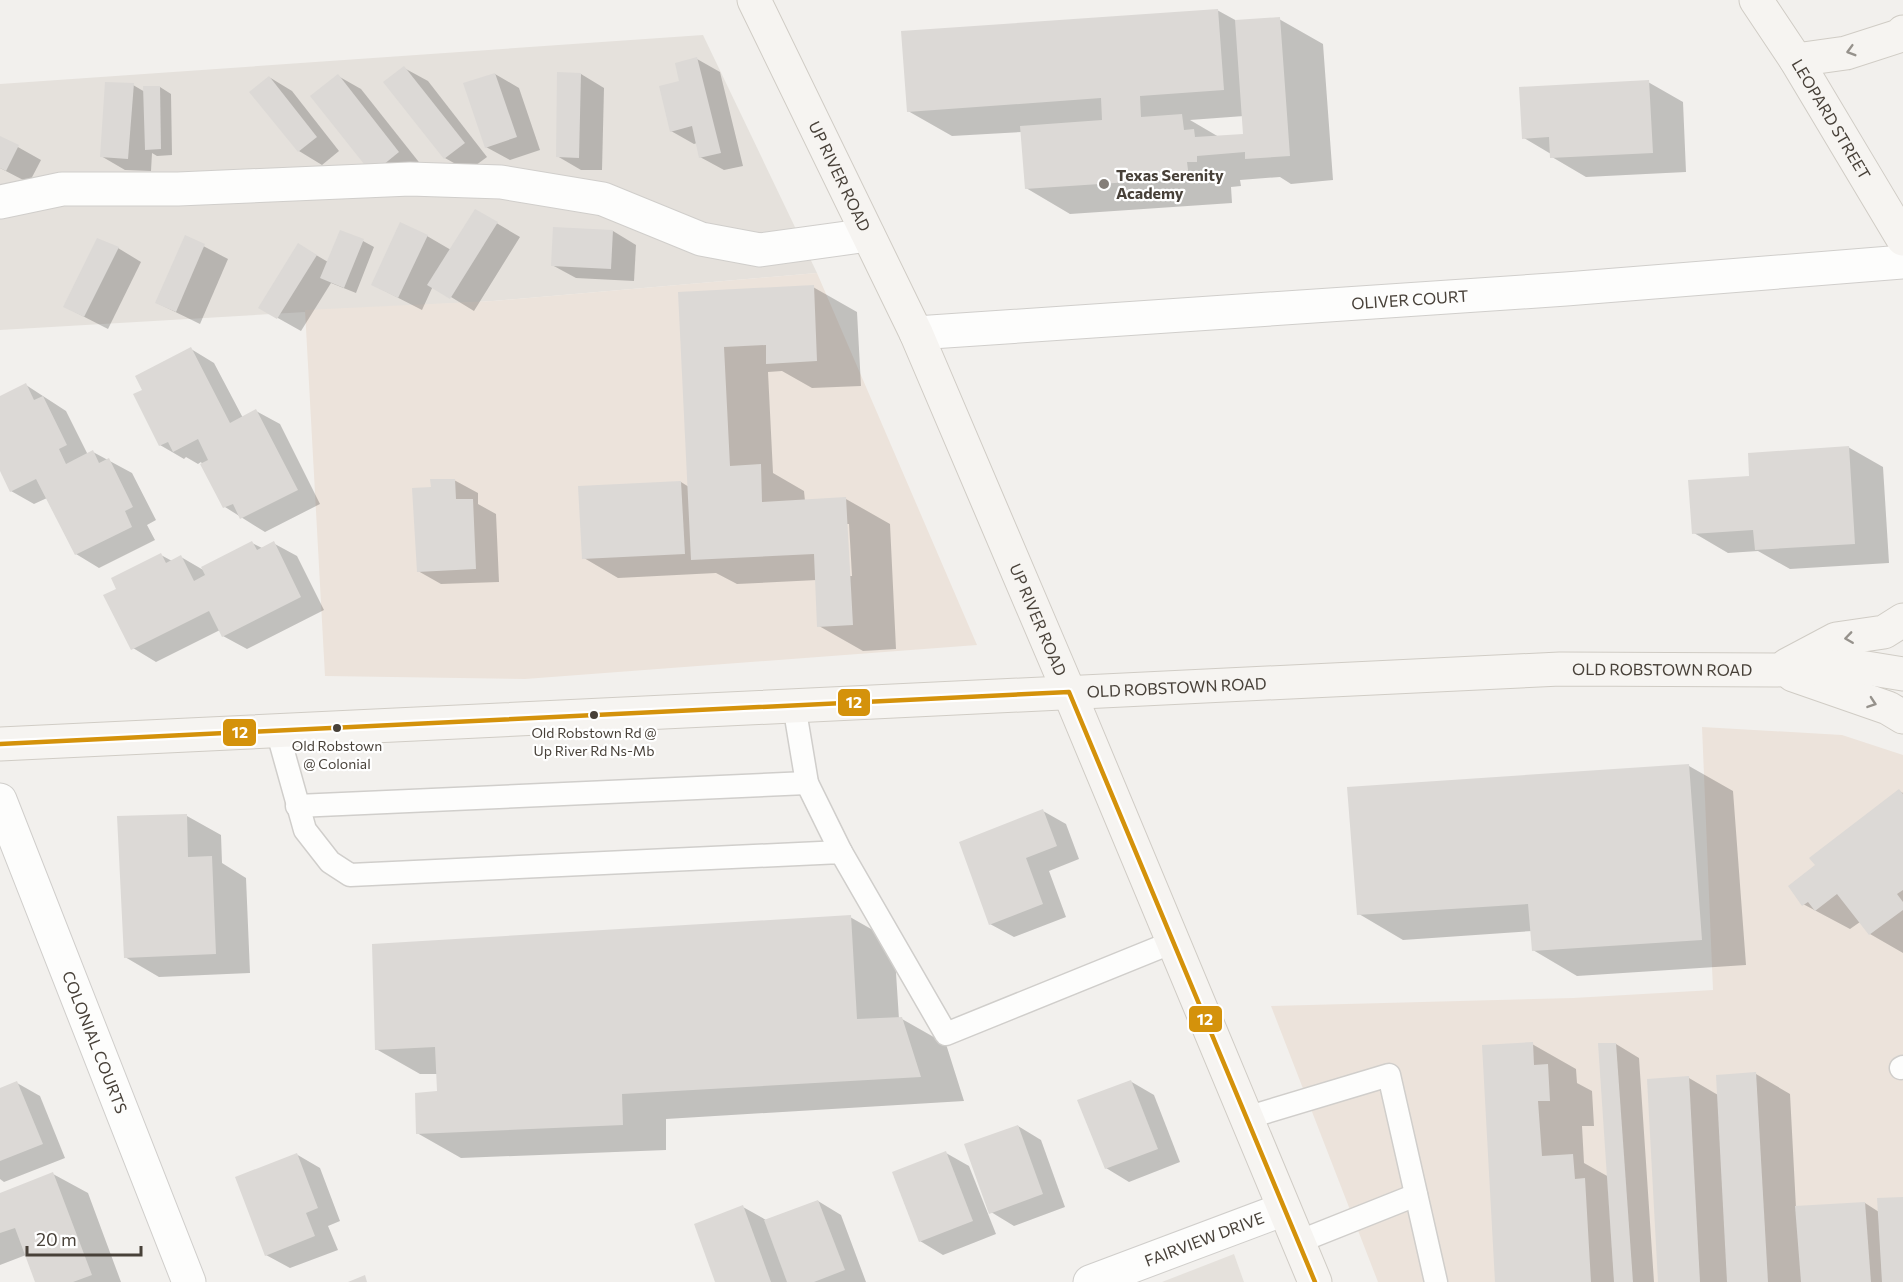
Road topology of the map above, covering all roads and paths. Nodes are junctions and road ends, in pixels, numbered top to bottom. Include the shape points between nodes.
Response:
1 (754, 0) edge
2 (1756, 0) edge
3 (1903, 33) edge
4 (1796, 60) junction
5 (0, 202) edge
6 (868, 235) junction
7 (1903, 239) edge
8 (1903, 262) edge
9 (916, 333) junction
10 (1903, 620) edge
11 (1777, 670) junction
12 (1903, 674) edge
13 (1069, 692) junction
14 (794, 705) junction
15 (1903, 717) edge
16 (277, 730) junction
17 (0, 744) edge
18 (807, 783) junction
19 (0, 800) edge
20 (297, 806) junction
21 (841, 852) junction
22 (1173, 942) junction
23 (1246, 1118) junction
24 (1416, 1195) junction
25 (1284, 1209) junction
26 (1298, 1242) junction
27 (189, 1282) edge
28 (1090, 1282) edge
29 (1315, 1282) edge
30 (1436, 1282) edge

1 - 6 street, UP RIVER ROAD
2 - 4 street, LEOPARD STREET
3 -> 4 street via 1846,53
4 - 7 street, LEOPARD STREET
5 - 6 street via 62,189 444,180 501,183 603,199 701,238 760,250
6 - 9 street, UP RIVER ROAD
8 - 9 street, OLIVER COURT via 1566,290
9 - 13 street, UP RIVER ROAD
10 -> 11 street via 1884,632 1836,639
11 - 12 street, OLD ROBSTOWN ROAD via 1854,666
11 - 13 street, OLD ROBSTOWN ROAD via 1560,669
11 -> 15 street, OLD ROBSTOWN ROAD via 1888,708
13 - 14 street, OLD ROBSTOWN ROAD
13 - 22 street, UP RIVER ROAD
14 - 16 street, OLD ROBSTOWN ROAD
14 - 18 lane
16 - 17 street, OLD ROBSTOWN ROAD
16 - 20 lane
18 - 20 lane
18 - 21 lane
19 - 27 street, COLONIAL COURTS
20 - 21 lane via 305,830 330,862 350,875
21 - 22 lane via 946,1034
22 - 23 street, UP RIVER ROAD
23 - 24 lane via 1389,1076
23 - 25 street, UP RIVER ROAD
24 - 26 lane
24 - 30 lane
25 - 26 street, UP RIVER ROAD
25 - 28 street, FAIRVIEW DRIVE
26 - 29 street, UP RIVER ROAD

